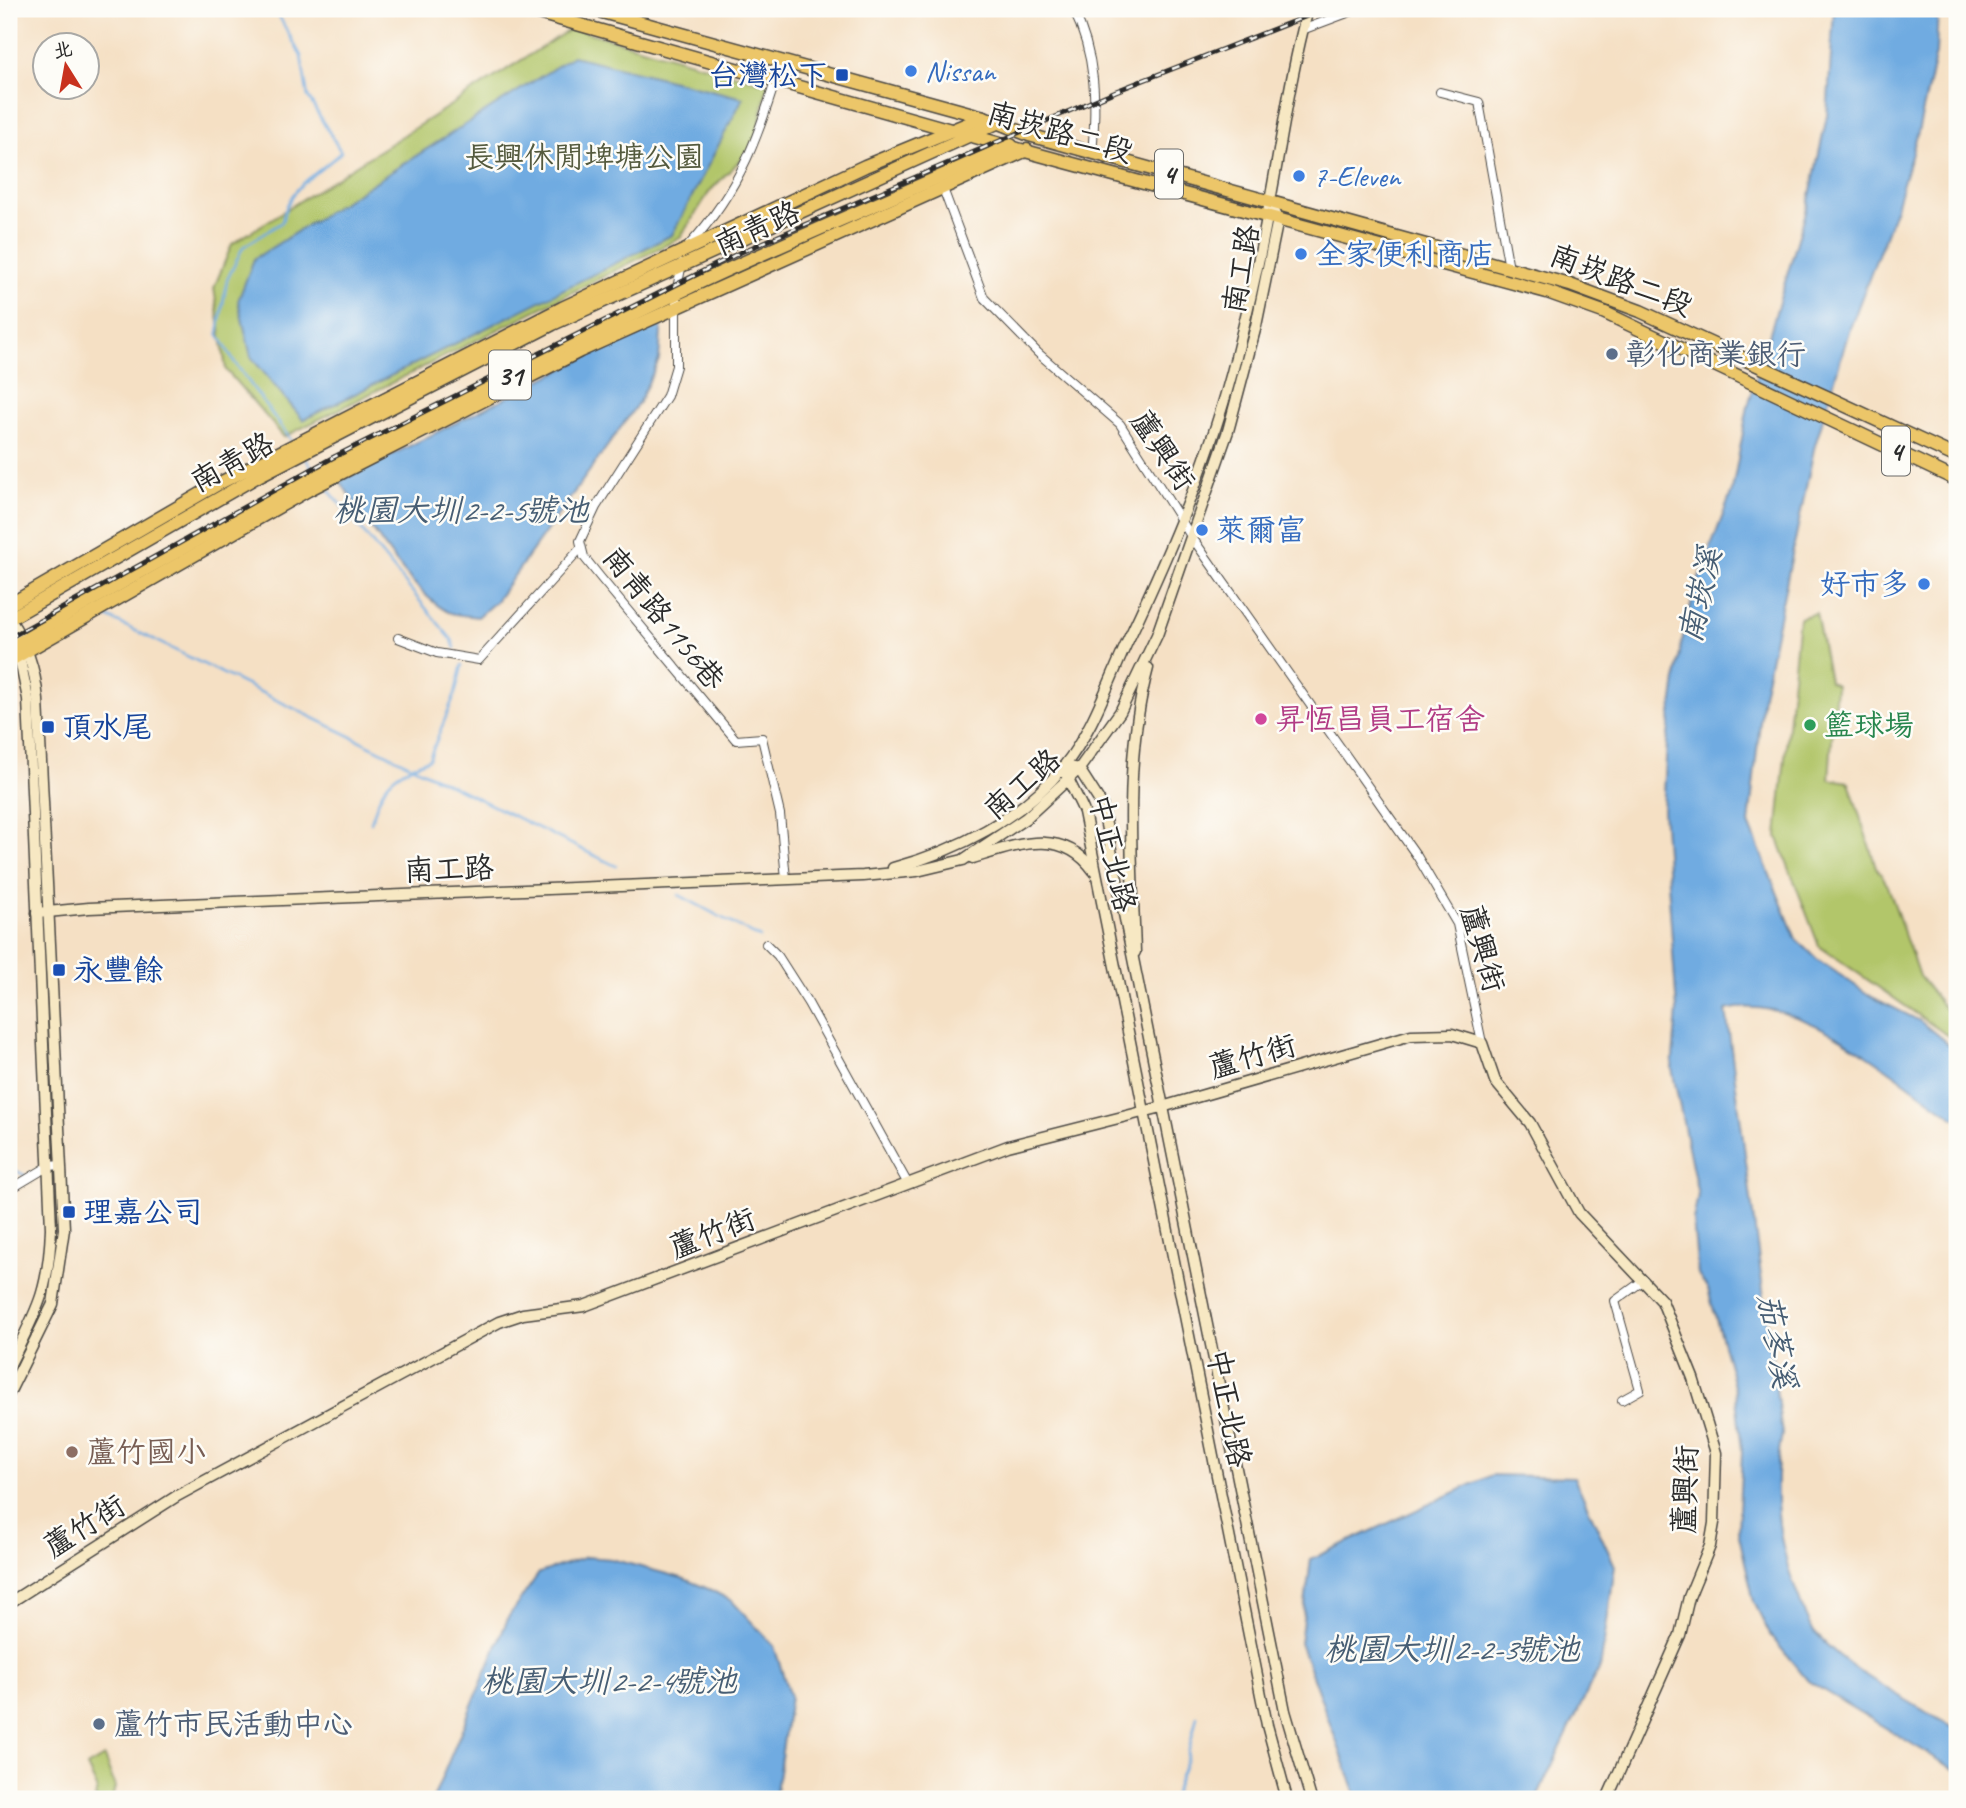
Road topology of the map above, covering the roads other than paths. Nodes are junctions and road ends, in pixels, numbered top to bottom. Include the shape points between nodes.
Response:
1 (524, 9) edge
2 (591, 9) edge
3 (1073, 9) edge
4 (1308, 9) edge
5 (1358, 9) edge
6 (1302, 30) junction
7 (781, 62) junction
8 (776, 78) junction
9 (1440, 92) dead end
10 (984, 117) junction
11 (997, 123) junction
12 (956, 130) junction
13 (973, 135) junction
14 (1029, 135) junction
15 (1045, 140) junction
16 (1010, 145) junction
17 (1025, 151) junction
18 (1091, 153) junction
19 (942, 186) junction
20 (1270, 202) junction
21 (1273, 218) junction
22 (687, 247) junction
23 (681, 266) junction
24 (1509, 268) junction
25 (676, 300) junction
26 (524, 339) junction
27 (474, 352) junction
28 (511, 375) junction
29 (486, 401) junction
30 (1957, 457) edge
31 (1957, 480) edge
32 (275, 509) junction
33 (1181, 520) junction
34 (227, 523) junction
35 (1191, 537) junction
36 (580, 549) junction
37 (81, 563) junction
38 (43, 598) junction
39 (9, 605) edge
40 (9, 618) edge
41 (1157, 635) junction
42 (398, 638) dead end
43 (16, 648) edge
44 (1065, 765) junction
45 (1079, 769) junction
46 (1067, 779) junction
47 (964, 860) junction
48 (1094, 871) junction
49 (863, 876) junction
50 (786, 879) junction
51 (50, 912) junction
52 (37, 913) junction
53 (766, 944) dead end
54 (1136, 972) junction
55 (1482, 1043) junction
56 (1162, 1107) junction
57 (1145, 1112) junction
58 (61, 1165) junction
59 (49, 1166) junction
60 (908, 1184) junction
61 (9, 1190) edge
62 (1644, 1280) junction
63 (9, 1366) edge
64 (9, 1393) edge
65 (1622, 1400) dead end
66 (9, 1603) edge
67 (1287, 1799) edge
68 (1311, 1799) edge
69 (1607, 1799) edge

1 - 8 main road, 南崁路二段 / 4
2 - 7 main road, 南崁路二段 / 4
3 - 18 street via 1091,52 1096,109
4 - 6 street, 南工路
5 - 6 street
6 - 20 street, 南工路
7 - 8 street
7 - 10 main road, 南崁路二段 / 4
8 - 12 main road, 南崁路二段 / 4
8 - 22 street via 744,169
9 - 24 street via 1479,102
10 - 11 main road, 南崁路二段 / 4
10 - 12 main road, 31
11 - 13 main road, 南青路 / 31
11 - 14 main road, 南崁路二段 / 4
12 - 13 main road, 南崁路二段 / 4
12 - 22 main road, 31
13 - 16 main road, 南崁路二段 / 4
13 - 23 main road, 南青路 / 31
14 - 15 main road, 南崁路二段 / 4
14 - 16 main road, 南青路 / 31
15 - 17 main road, 31
15 - 18 main road, 南崁路二段 / 4
16 - 17 main road, 南崁路二段 / 4
16 - 25 main road, 南青路 / 31
17 - 19 main road, 31
17 - 21 main road, 南崁路二段 / 4
18 - 20 main road, 南崁路二段 / 4
19 - 25 main road, 31
19 - 33 street, 蘆興街 via 984,298 1038,353 1120,424
20 - 21 street, 南工路
20 - 24 main road, 南崁路二段 / 4
21 - 31 main road, 南崁路二段 / 4 via 1547,292 1603,312
21 - 33 street, 南工路 via 1235,360
21 - 35 street, 南工路 via 1256,326 1228,431
22 - 23 street, 南青路1156巷
22 - 27 main road, 31
23 - 25 street, 南青路1156巷
23 - 26 main road, 南青路 / 31
24 - 30 main road, 南崁路二段 / 4 via 1640,310
25 - 28 main road, 南青路 / 31
25 - 29 main road, 31
25 - 36 street, 南青路1156巷 via 676,366 667,396 596,507
26 - 27 main road, 南青路
26 - 38 main road, 南青路 / 31 via 258,476
27 - 37 main road, 31 via 218,484
28 - 29 main road, 南青路
28 - 34 main road, 南青路 / 31
29 - 32 main road, 31
32 - 34 main road, 南青路
32 - 43 main road, 31
33 - 35 street, 蘆興街
33 - 44 street, 南工路 via 1107,687
34 - 43 main road, 南青路 / 31
35 - 41 street, 南工路
35 - 55 street, 蘆興街 via 1418,856 1451,910
36 - 42 street via 479,660 437,653
36 - 50 street, 南青路1156巷 via 736,740 762,738 780,814
37 - 38 main road, 南青路
37 - 39 main road, 31
38 - 40 main road, 南青路 / 31
40 - 43 street
41 - 45 street, 南工路 via 1120,712
41 - 54 street via 1141,693 1135,763 1130,863
43 - 51 street via 35,669
43 - 52 street via 28,699
44 - 45 street, 中正北路
44 - 46 street, 中正北路
44 - 49 street, 南工路 via 986,831 949,850
45 - 46 street, 南工路
45 - 54 street, 中正北路 via 1102,805
46 - 47 street, 南工路 via 1026,818
46 - 48 street, 中正北路 via 1084,812
47 - 48 street via 1028,842 1047,842 1072,850
47 - 49 street, 南工路 via 917,871
48 - 57 street, 中正北路
49 - 50 street, 南工路
50 - 51 street, 南工路
51 - 52 street, 南工路
51 - 58 street
52 - 59 street
53 - 60 street via 808,1003
54 - 56 street, 中正北路
55 - 56 street, 蘆竹街 via 1452,1034 1410,1035
55 - 62 street, 蘆興街 via 1495,1081 1530,1123 1580,1213
56 - 57 street, 蘆竹街
56 - 68 street, 中正北路 via 1285,1711
57 - 60 street, 蘆竹街 via 1008,1146
57 - 67 street, 中正北路 via 1267,1725
58 - 59 street
58 - 64 street via 64,1229 53,1304
59 - 61 street
59 - 63 street via 50,1270 43,1299
60 - 66 street, 蘆竹街 via 584,1306 499,1322 177,1496
62 - 65 street via 1615,1301 1640,1390
62 - 69 street, 蘆興街 via 1662,1301 1712,1433 1716,1453 1714,1523 1680,1635

